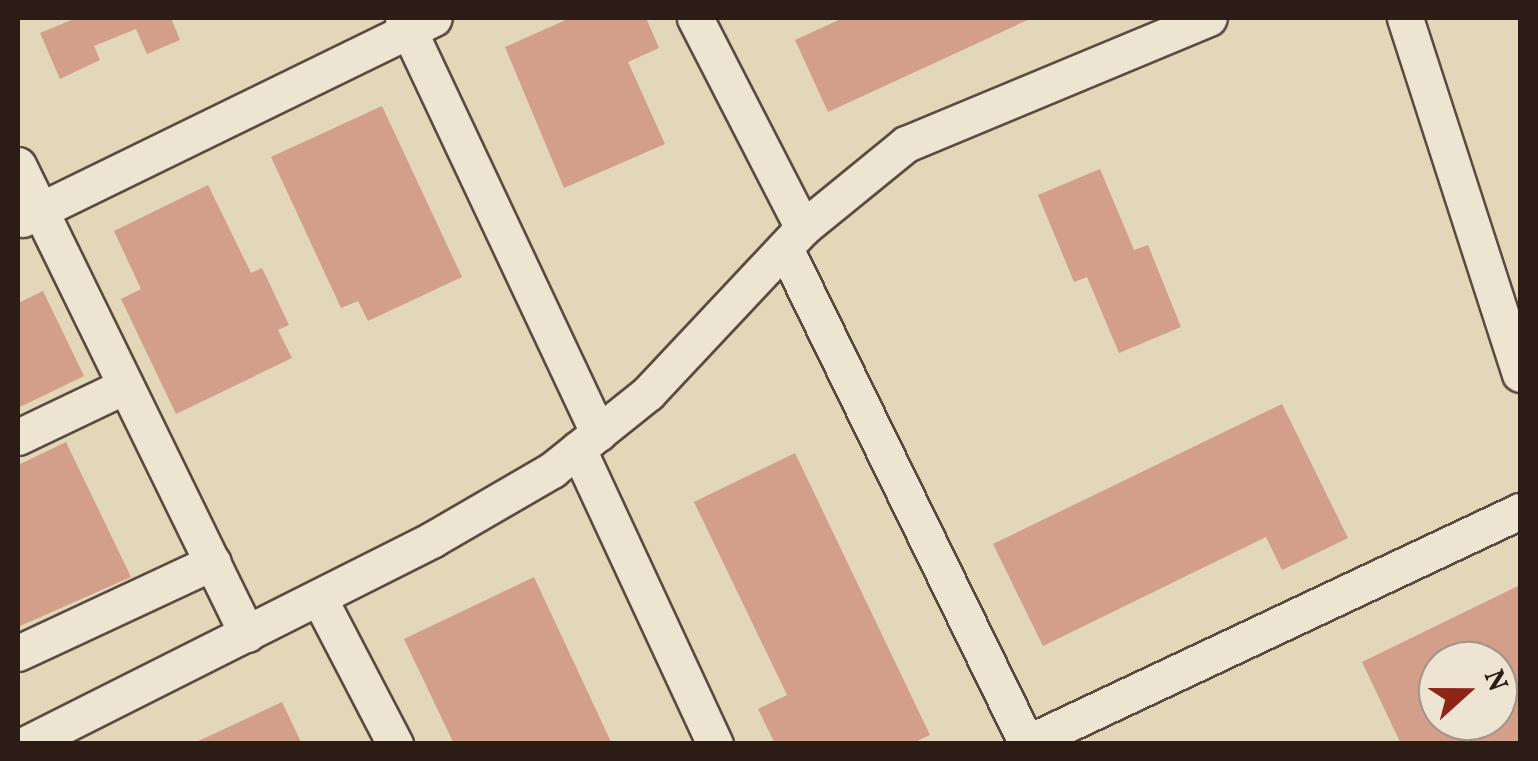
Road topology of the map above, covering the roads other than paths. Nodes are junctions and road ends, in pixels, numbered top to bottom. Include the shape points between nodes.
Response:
1 (694, 18) edge
2 (1209, 18) edge
3 (1406, 18) edge
4 (415, 22) edge
5 (18, 165) edge
6 (29, 216) edge
7 (794, 238) junction
8 (1520, 374) edge
9 (125, 386) junction
10 (18, 438) edge
11 (588, 441) junction
12 (1520, 511) edge
13 (212, 562) junction
14 (319, 598) junction
15 (247, 634) junction
16 (18, 652) edge
17 (80, 732) edge
18 (1026, 743) edge
19 (26, 744) edge
20 (395, 744) edge
21 (715, 744) edge

1 - 7 street
2 - 7 street via 906,144
3 - 8 street
4 - 6 street
4 - 11 street
5 - 6 street
6 - 9 street
7 - 11 street via 648,393
7 - 18 street
9 - 10 street
9 - 13 street
11 - 14 street via 434,539
11 - 21 street
12 - 18 street
13 - 15 street
13 - 16 street
14 - 15 street
14 - 20 street
15 - 17 street
17 - 19 street

